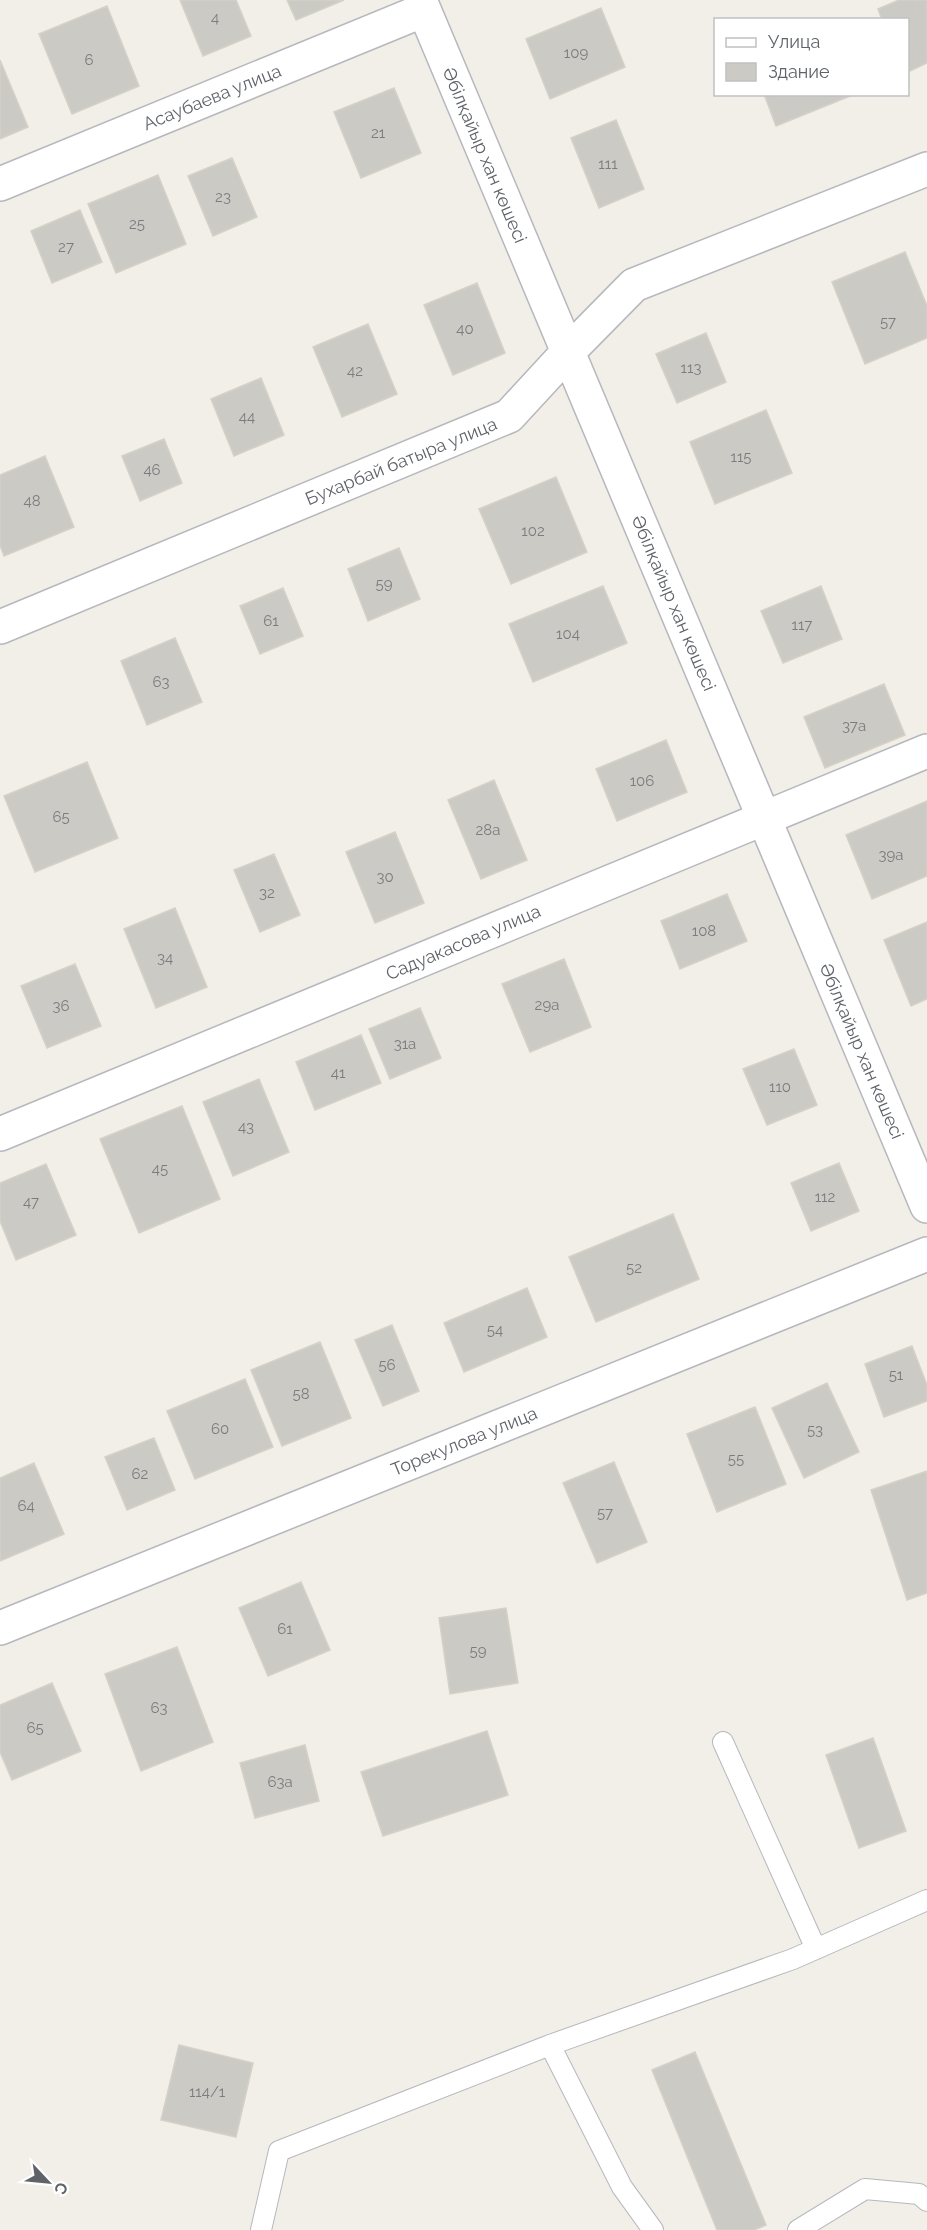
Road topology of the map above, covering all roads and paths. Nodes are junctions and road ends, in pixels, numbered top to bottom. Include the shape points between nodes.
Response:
1 (422, 5) edge
2 (927, 169) edge
3 (0, 184) edge
4 (568, 352) junction
5 (0, 627) edge
6 (927, 751) edge
7 (764, 817) junction
8 (0, 1134) edge
9 (927, 1206) edge
10 (927, 1254) edge
11 (0, 1628) edge
12 (723, 1742) dead end
13 (927, 1900) edge
14 (816, 1949) junction
15 (550, 2045) junction
16 (927, 2201) edge
17 (261, 2230) edge
18 (653, 2230) edge
19 (798, 2230) edge

1 - 3 street, Асаубаева улица
1 - 4 street, Әбілқайыр хан көшесі
2 - 4 street, Бухарбай батыра улица via 634,285
4 - 5 street, Бухарбай батыра улица via 509,416
4 - 7 street, Әбілқайыр хан көшесі
6 - 7 street, Садуакасова улица
7 - 8 street, Садуакасова улица
7 - 9 street, Әбілқайыр хан көшесі
10 - 11 street, Торекулова улица
12 - 14 lane
13 - 14 lane
14 - 15 lane
15 - 17 lane via 279,2151
15 - 18 lane via 622,2187
16 - 19 lane via 920,2194 865,2189

